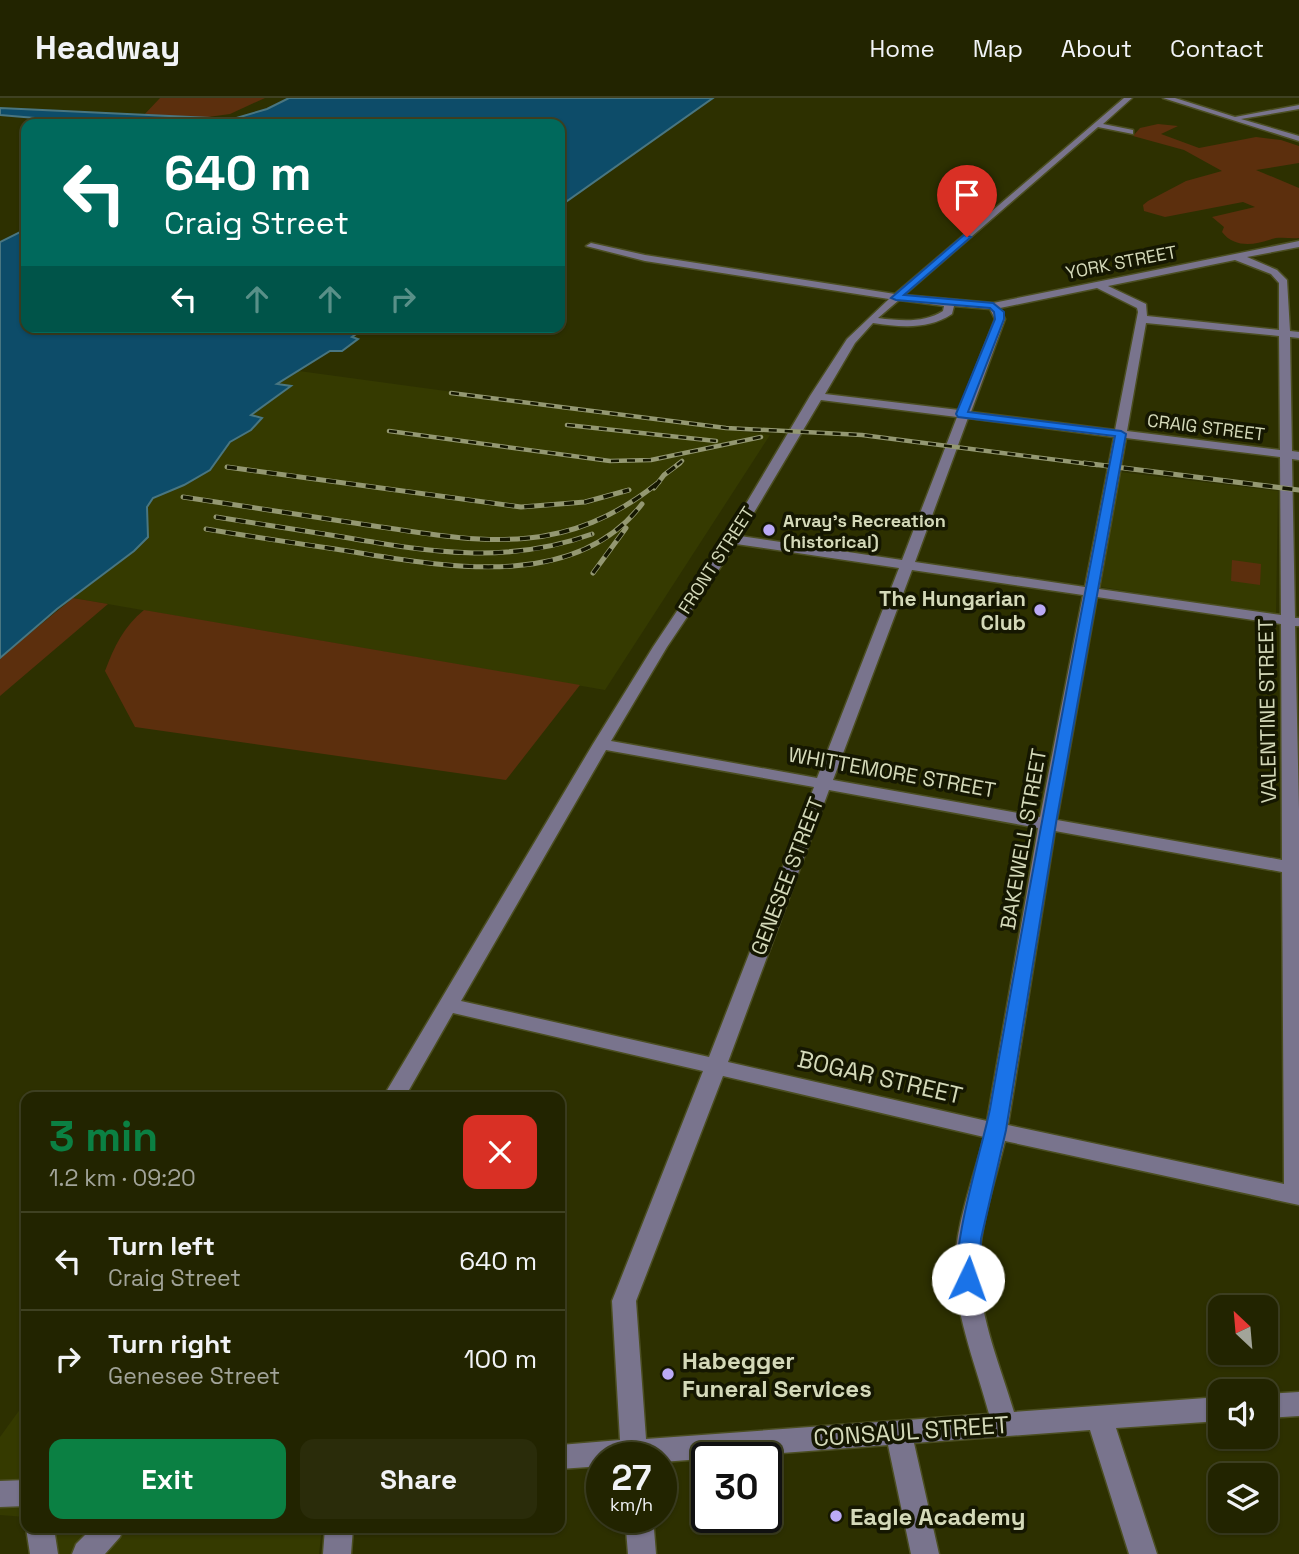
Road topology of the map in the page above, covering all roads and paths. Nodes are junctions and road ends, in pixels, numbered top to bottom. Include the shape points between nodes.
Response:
1 (1128, 98) edge
2 (1167, 98) edge
3 (1299, 107) edge
4 (1234, 118) junction
5 (1098, 125) junction
6 (1130, 132) dead end
7 (1299, 139) edge
8 (1299, 244) edge
9 (590, 246) dead end
10 (1237, 257) junction
11 (1099, 285) junction
12 (896, 298) junction
13 (950, 304) junction
14 (993, 306) junction
15 (1142, 319) junction
16 (870, 320) junction
17 (1291, 334) edge
18 (816, 396) junction
19 (962, 414) junction
20 (1121, 434) junction
21 (1293, 455) edge
22 (732, 539) junction
23 (905, 565) junction
24 (1091, 593) junction
25 (1293, 622) edge
26 (601, 744) junction
27 (822, 783) junction
28 (1048, 823) junction
29 (1295, 868) edge
30 (449, 1005) junction
31 (716, 1066) junction
32 (397, 1092) edge
33 (996, 1130) junction
34 (1297, 1195) edge
35 (1299, 1404) edge
36 (1278, 1405) edge
37 (1208, 1410) edge
38 (1100, 1417) junction
39 (1005, 1424) junction
40 (898, 1432) junction
41 (633, 1442) edge
42 (677, 1451) edge
43 (586, 1456) edge
44 (565, 1457) edge
45 (41, 1533) edge
46 (105, 1533) edge
47 (339, 1533) edge
48 (640, 1533) edge
49 (44, 1554) edge
50 (86, 1554) edge
51 (337, 1554) edge
52 (642, 1554) edge
53 (925, 1554) edge
54 (1143, 1554) edge

1 - 5 street, FRONT STREET
2 - 4 street
3 - 4 street
4 - 7 street
5 - 6 street
5 - 12 street, FRONT STREET
8 - 10 street, YORK STREET
9 - 12 street, YORK STREET
10 - 11 street, YORK STREET
10 - 17 street, VALENTINE STREET via 1283,278
11 - 14 street, YORK STREET
11 - 15 street via 1142,306
12 - 13 street, YORK STREET
12 - 16 street, FRONT STREET
13 - 14 street, YORK STREET
13 - 16 street via 948,312 938,318 899,324
14 - 19 street, GENESEE STREET via 1000,319
15 - 17 street
15 - 20 street, BAKEWELL STREET
16 - 18 street, FRONT STREET
17 - 21 street, VALENTINE STREET
18 - 19 street, CRAIG STREET
18 - 22 street, FRONT STREET
19 - 20 street, CRAIG STREET
19 - 23 street, GENESEE STREET
20 - 21 street, CRAIG STREET
20 - 24 street, BAKEWELL STREET
21 - 25 street, VALENTINE STREET
22 - 23 street
22 - 26 street, FRONT STREET
23 - 24 street
23 - 27 street, GENESEE STREET
24 - 25 street
24 - 28 street, BAKEWELL STREET
25 - 29 street, VALENTINE STREET
26 - 27 street, WHITTEMORE STREET
26 - 30 street, FRONT STREET
27 - 28 street, WHITTEMORE STREET
27 - 31 street, GENESEE STREET
28 - 29 street, WHITTEMORE STREET
28 - 33 street, BAKEWELL STREET
29 - 34 street, VALENTINE STREET
30 - 31 street, BOGAR STREET
30 - 32 street, FRONT STREET
31 - 33 street, BOGAR STREET
31 - 41 street, GENESEE STREET via 624,1301
33 - 34 street, BOGAR STREET
33 - 39 street, BAKEWELL STREET via 970,1239 967,1272 971,1304
35 - 36 street
37 - 38 street, CONSAUL STREET
38 - 39 street, CONSAUL STREET
38 - 54 street
39 - 40 street, CONSAUL STREET
40 - 42 street, CONSAUL STREET
40 - 53 street
43 - 44 street, CONSAUL STREET
45 - 49 street
46 - 50 street
47 - 51 street
48 - 52 street

